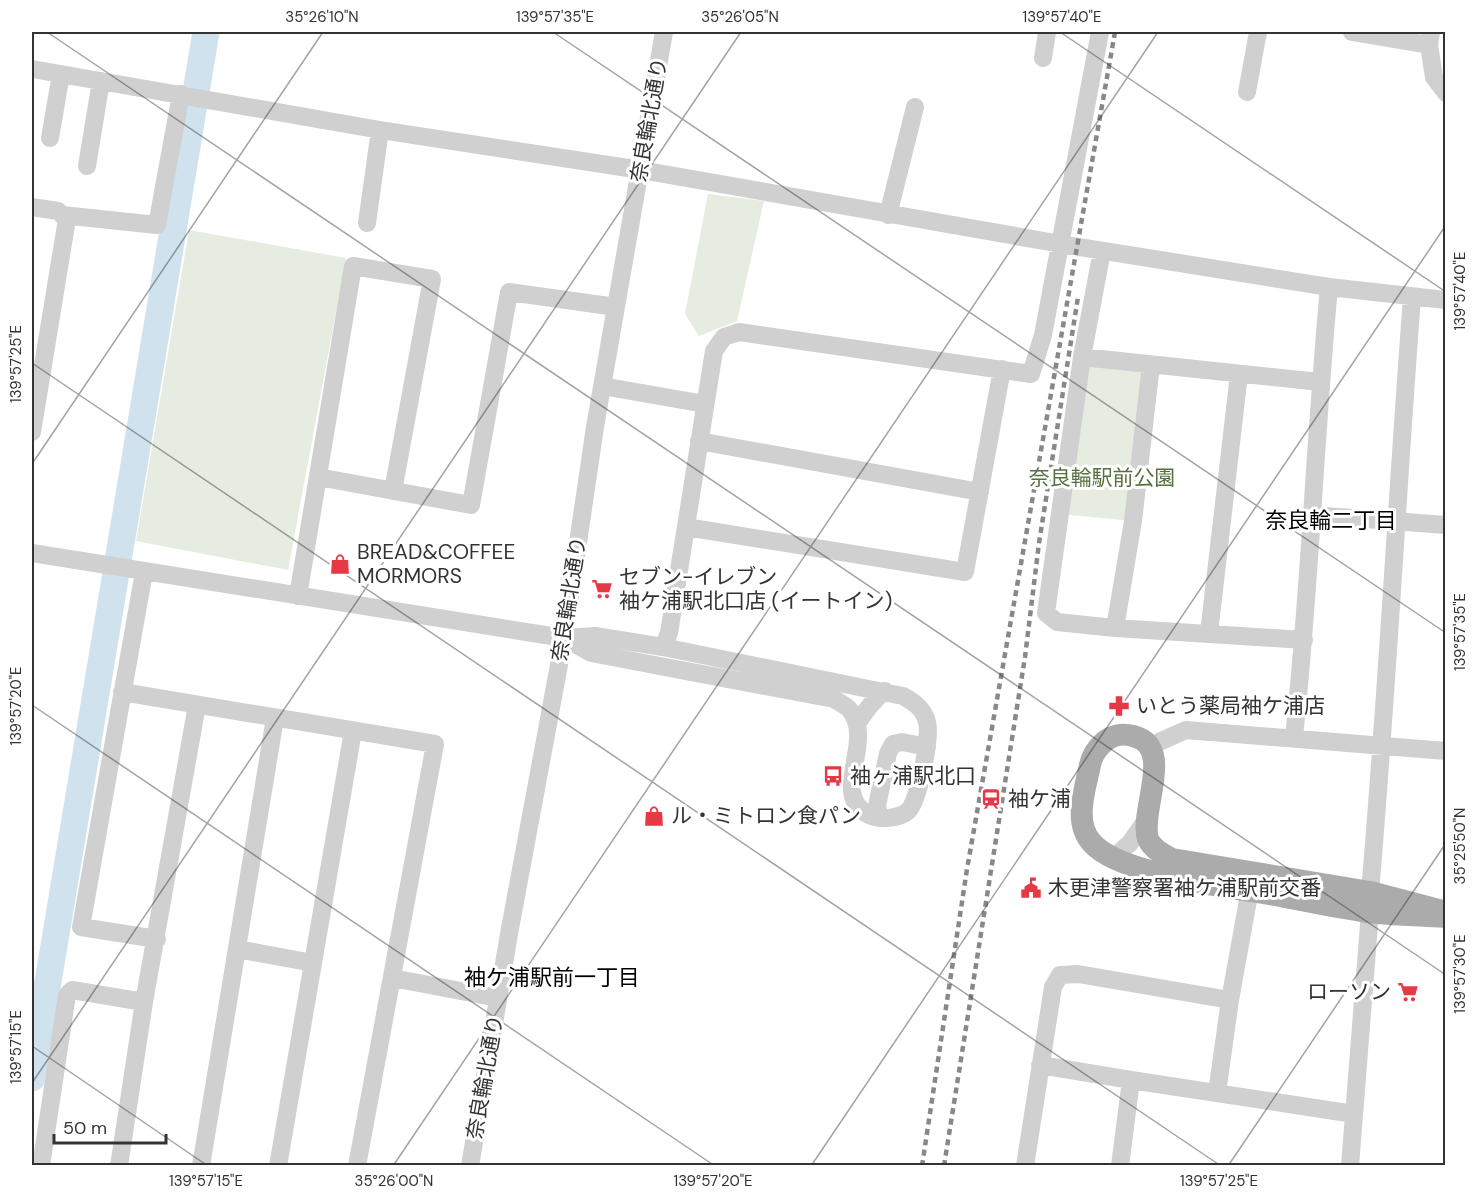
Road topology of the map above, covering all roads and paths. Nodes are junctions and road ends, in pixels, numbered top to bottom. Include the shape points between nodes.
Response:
1 (664, 32) edge
2 (1047, 32) edge
3 (1100, 32) edge
4 (1258, 32) edge
5 (1352, 32) edge
6 (1430, 38) edge
7 (1042, 58) dead end
8 (32, 69) edge
9 (61, 74) junction
10 (101, 81) junction
11 (1247, 92) dead end
12 (1446, 93) edge
13 (181, 94) junction
14 (915, 106) dead end
15 (380, 130) junction
16 (50, 138) dead end
17 (87, 166) dead end
18 (641, 170) junction
19 (32, 207) edge
20 (62, 214) junction
21 (888, 215) junction
22 (367, 223) dead end
23 (1061, 244) junction
24 (1102, 251) junction
25 (1329, 287) junction
26 (1412, 297) junction
27 (1446, 300) edge
28 (616, 307) junction
29 (1082, 357) junction
30 (1151, 365) junction
31 (1002, 369) junction
32 (1239, 374) junction
33 (1320, 382) junction
34 (602, 386) junction
35 (705, 405) junction
36 (32, 428) edge
37 (699, 441) junction
38 (318, 477) junction
39 (393, 491) junction
40 (980, 492) junction
41 (1312, 515) junction
42 (1396, 520) junction
43 (1446, 525) edge
44 (686, 527) junction
45 (32, 553) edge
46 (144, 572) junction
47 (298, 596) junction
48 (1115, 628) junction
49 (1209, 633) junction
50 (564, 638) junction
51 (1304, 640) junction
52 (663, 647) junction
53 (885, 691) junction
54 (122, 692) junction
55 (197, 705) junction
56 (274, 718) junction
57 (857, 724) junction
58 (353, 731) junction
59 (1294, 737) junction
60 (1383, 744) junction
61 (1150, 746) junction
62 (927, 747) junction
63 (1446, 750) edge
64 (880, 818) junction
65 (1147, 819) junction
66 (1113, 858) junction
67 (1252, 882) junction
68 (1370, 902) junction
69 (1446, 912) edge
70 (1446, 917) edge
71 (157, 939) junction
72 (237, 949) junction
73 (313, 963) junction
74 (392, 978) junction
75 (498, 998) junction
76 (1230, 1000) junction
77 (144, 1002) junction
78 (1040, 1065) junction
79 (1131, 1080) junction
80 (1217, 1093) junction
81 (1354, 1114) junction
82 (41, 1166) edge
83 (118, 1166) edge
84 (201, 1166) edge
85 (278, 1166) edge
86 (357, 1166) edge
87 (470, 1166) edge
88 (1025, 1166) edge
89 (1120, 1166) edge
90 (1350, 1166) edge

1 - 18 street, 奈良輪北通り
2 - 7 street
3 - 23 street
4 - 11 street
5 - 6 street
6 - 12 street via 1434,77
8 - 9 street
9 - 10 street
9 - 16 street
10 - 13 street
10 - 17 street
13 - 15 street
13 - 20 street via 158,225
14 - 21 street
15 - 18 street
15 - 22 street
18 - 21 street
18 - 28 street, 奈良輪北通り
19 - 20 street
20 - 36 street via 68,219
21 - 23 street
23 - 24 street
23 - 31 street via 1031,374
24 - 25 street
24 - 29 street
25 - 26 street
25 - 33 street
26 - 27 street
26 - 42 street
28 - 34 street, 奈良輪北通り
28 - 39 street via 509,292 471,505
29 - 30 street
29 - 48 street via 1046,613 1057,622
30 - 32 street
30 - 48 street via 1133,521
31 - 35 street via 739,332 724,338 714,351
31 - 40 street
32 - 33 street
32 - 49 street
33 - 41 street
34 - 35 street
34 - 50 street, 奈良輪北通り
35 - 37 street
37 - 40 street
37 - 44 street
38 - 39 street
38 - 39 street via 353,266 432,279
38 - 47 street
40 - 44 street via 965,572
41 - 42 street
41 - 51 street
42 - 43 street
42 - 60 street
44 - 52 street via 669,633
45 - 46 street
46 - 47 street
46 - 54 street
47 - 50 street
48 - 49 street
49 - 51 street
50 - 52 street via 595,636
50 - 57 street via 591,653 834,699 849,709
50 - 75 street, 奈良輪北通り
51 - 59 street
52 - 53 street
53 - 57 street
53 - 62 street via 903,696 922,710 929,736
54 - 55 street
54 - 71 street via 81,927
55 - 56 street
55 - 71 street
56 - 58 street
56 - 72 street
57 - 64 street via 850,793 867,814
58 - 73 street
58 - 74 street via 435,744
59 - 60 street
59 - 61 street via 1186,730
60 - 63 street
60 - 68 street
61 - 65 main road via 1156,768
61 - 66 main road via 1122,734 1108,739 1091,758 1081,814 1084,831 1091,843
62 - 64 street via 915,800 908,811 897,817
62 - 64 street via 893,744 877,806
65 - 66 street
65 - 67 main road via 1148,840 1158,852
66 - 67 main road via 1164,875
67 - 68 main road
67 - 76 street
68 - 69 main road
68 - 70 main road
68 - 81 street
71 - 77 street
72 - 73 street
72 - 84 street
73 - 85 street
74 - 75 street
74 - 86 street
75 - 87 street, 奈良輪北通り
76 - 78 street via 1078,974 1060,975 1053,987
76 - 80 street
77 - 82 street via 72,990 67,995
77 - 83 street
78 - 79 street
78 - 88 street
79 - 80 street
79 - 89 street
80 - 81 street
81 - 90 street

